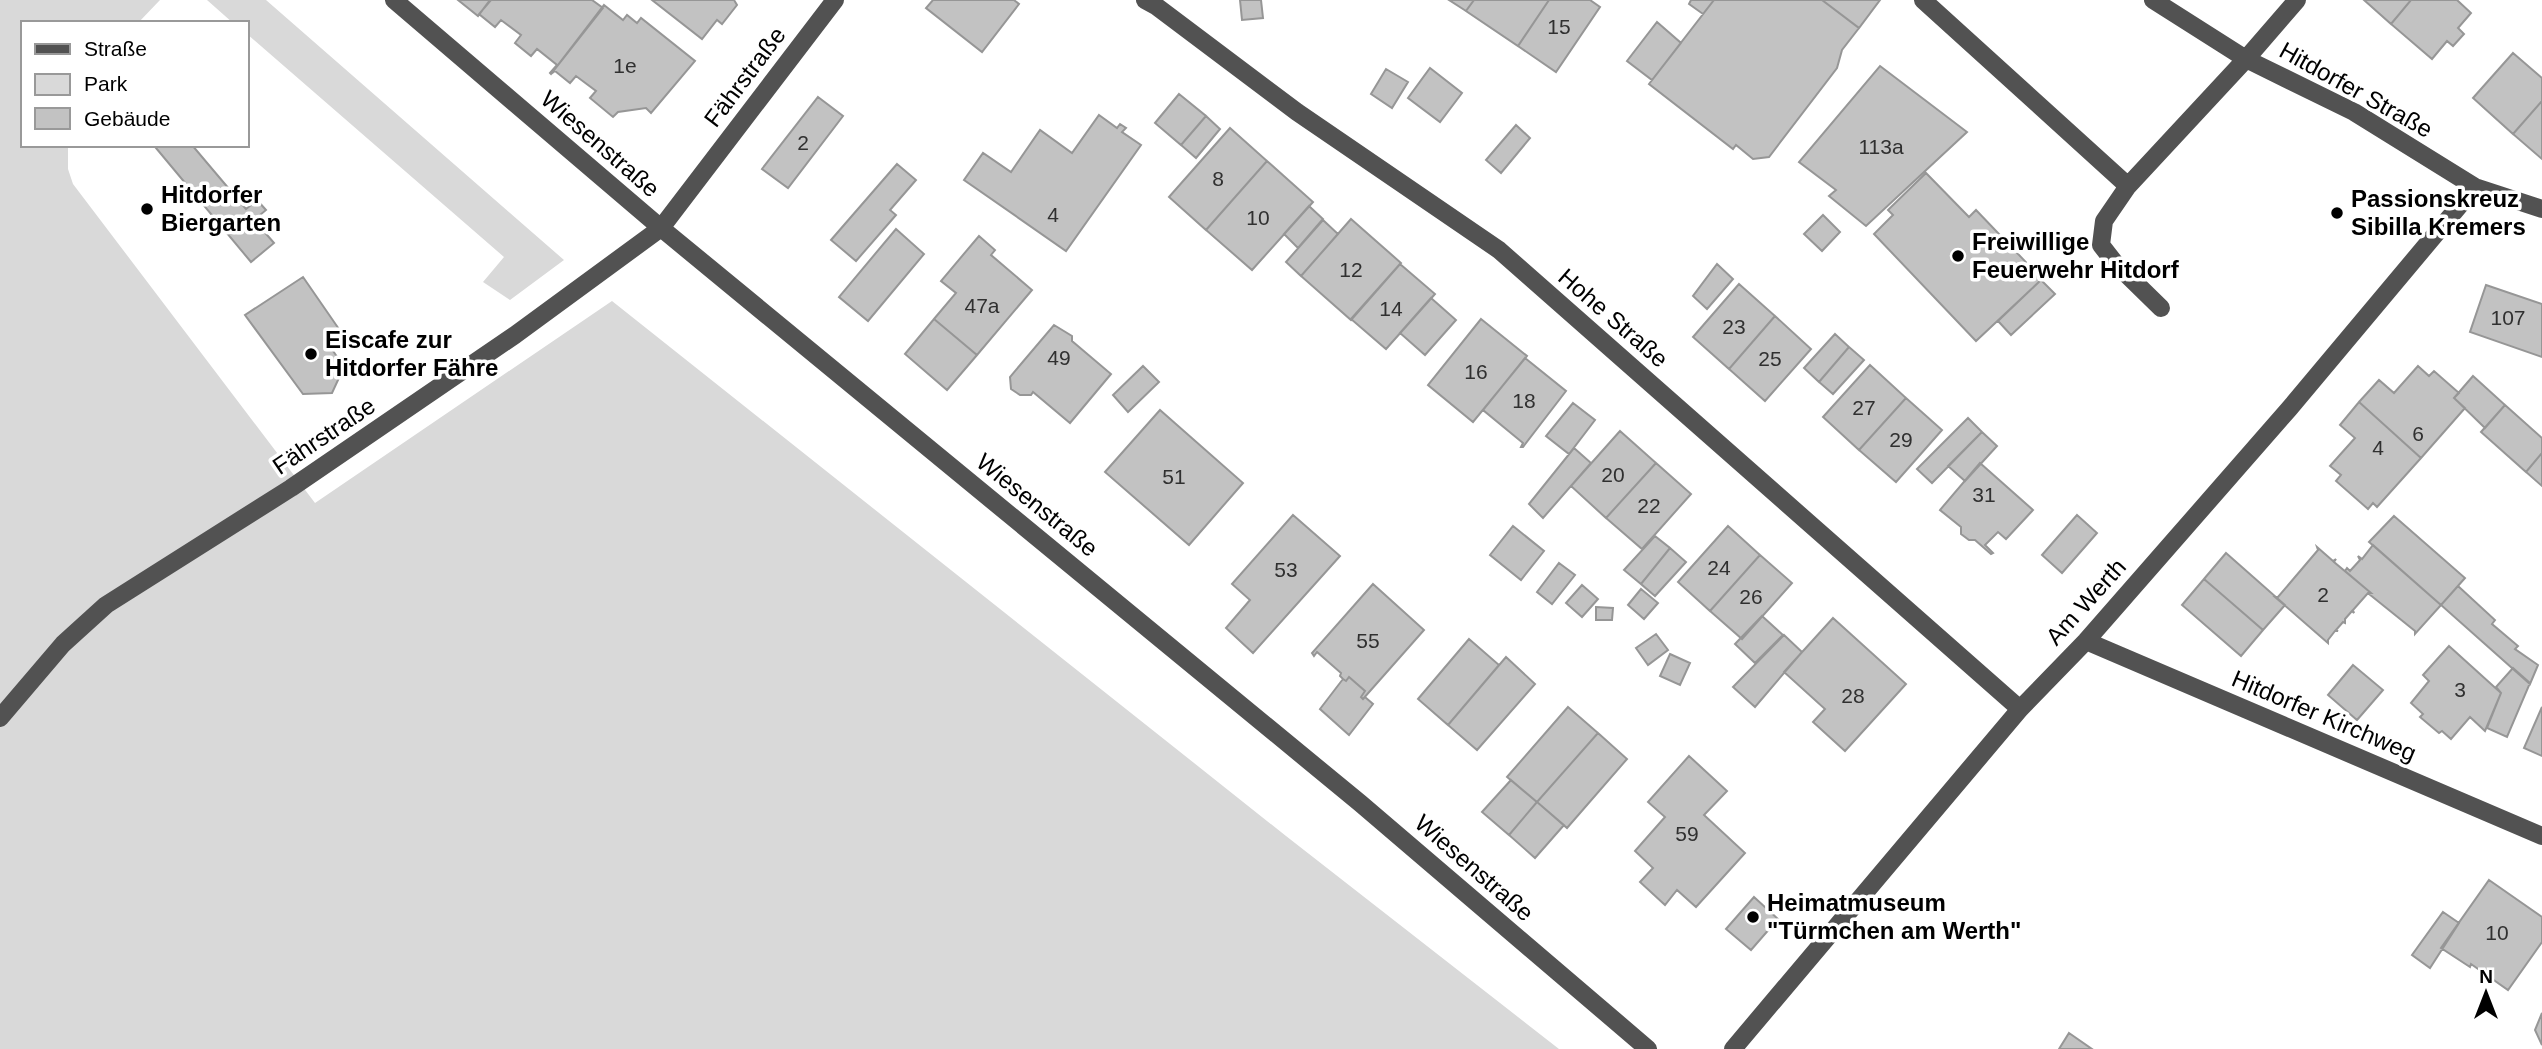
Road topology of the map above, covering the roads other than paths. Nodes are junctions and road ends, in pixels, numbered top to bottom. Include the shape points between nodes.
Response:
1 (394, 0) edge
2 (835, 0) edge
3 (1145, 0) edge
4 (1923, 0) edge
5 (2153, 0) edge
6 (2297, 0) edge
7 (2246, 59) junction
8 (2128, 186) junction
9 (2475, 187) junction
10 (2542, 209) edge
11 (661, 228) junction
12 (2161, 308) dead end
13 (2086, 641) junction
14 (2020, 709) junction
15 (0, 718) edge
16 (2542, 836) edge
17 (1648, 1049) edge
18 (1733, 1049) edge

1 - 11 street, Wiesenstraße
2 - 11 street, Fährstraße
3 - 14 street, Hohe Straße via 1297,112 1499,250
4 - 8 street
5 - 7 street, Hitdorfer Straße
6 - 7 street
7 - 8 street
7 - 9 street, Hitdorfer Straße via 2354,112
8 - 12 street via 2104,220 2101,245
9 - 10 street, Hitdorfer Straße
9 - 13 street, Am Werth
11 - 15 street, Fährstraße via 291,488 106,605 63,644
11 - 17 street, Wiesenstraße via 1350,794
13 - 14 street, Am Werth
13 - 16 street, Hitdorfer Kirchweg
14 - 18 street, Am Werth

